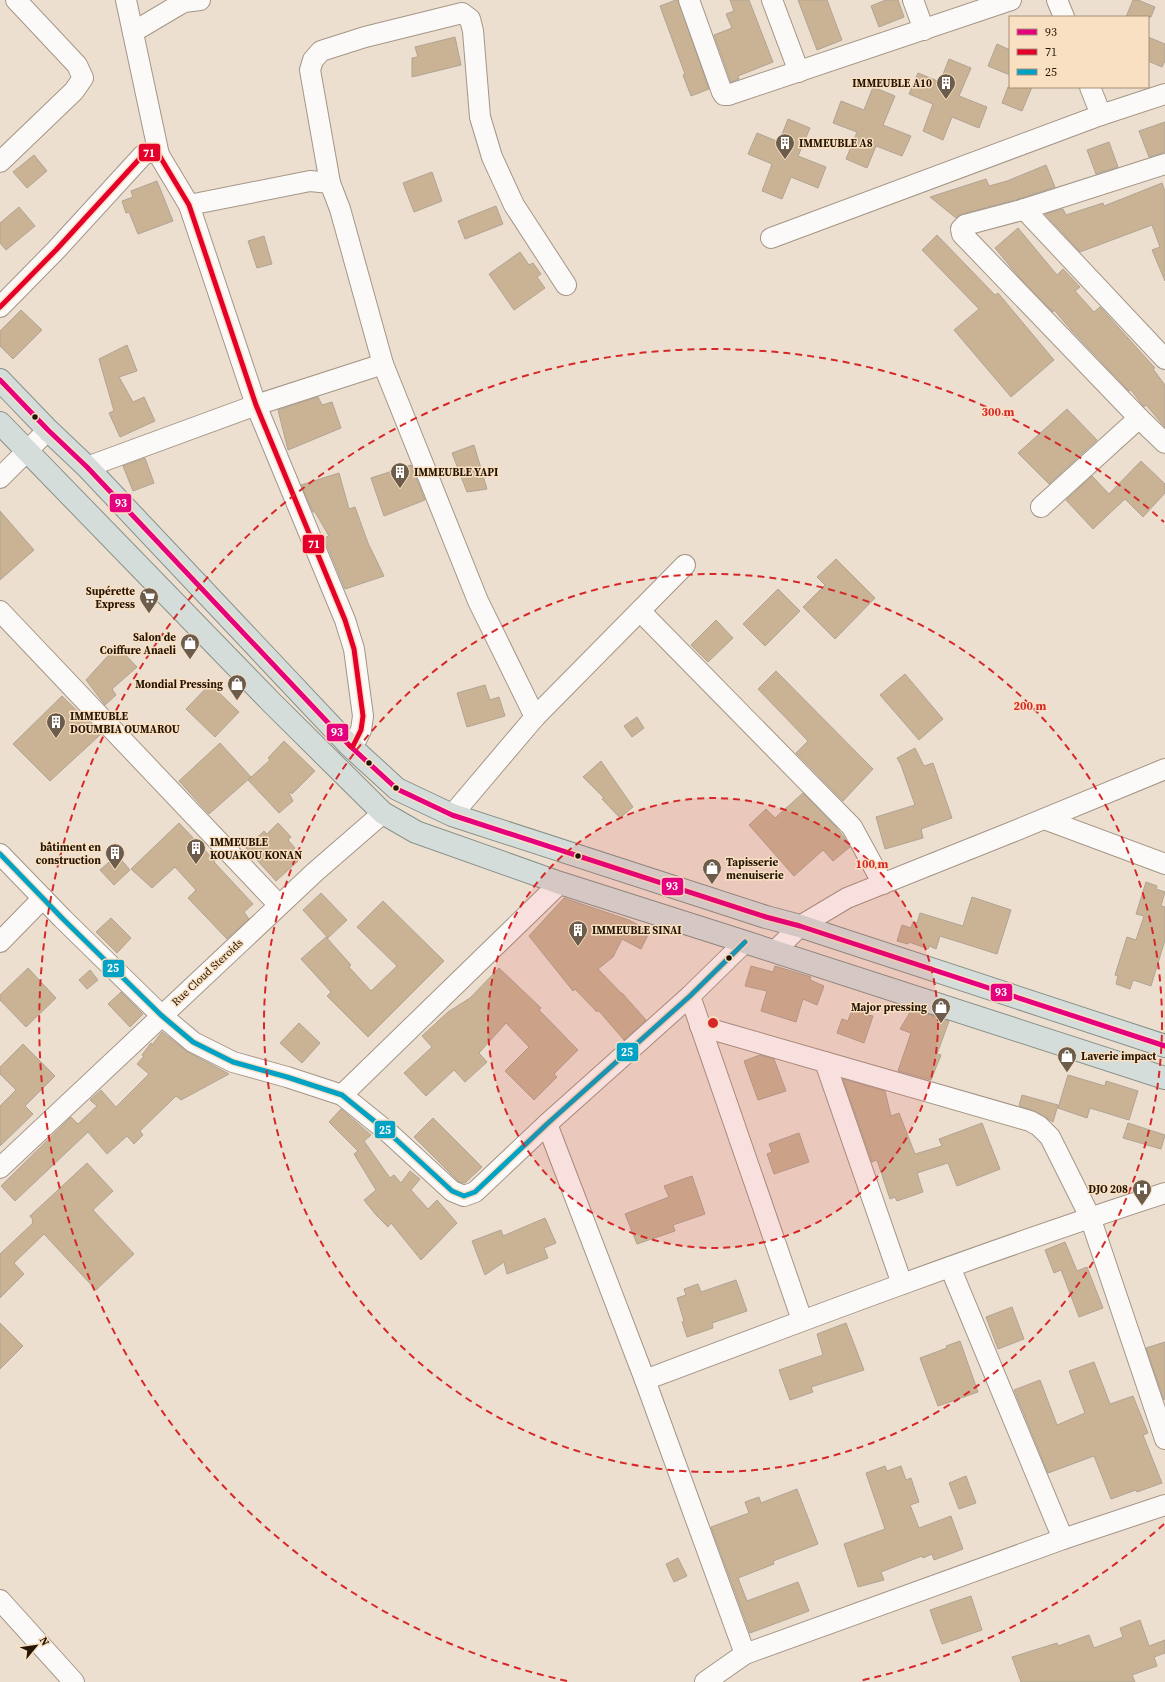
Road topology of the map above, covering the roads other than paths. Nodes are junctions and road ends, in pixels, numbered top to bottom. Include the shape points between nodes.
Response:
1 (16, 0) edge
2 (126, 0) edge
3 (200, 0) edge
4 (689, 0) edge
5 (772, 0) edge
6 (913, 0) edge
7 (1011, 0) edge
8 (1058, 0) edge
9 (1064, 16) edge
10 (924, 30) junction
11 (133, 32) junction
12 (799, 72) junction
13 (1090, 88) edge
14 (1165, 94) edge
15 (1101, 115) junction
16 (159, 155) junction
17 (0, 162) edge
18 (1165, 164) edge
19 (330, 183) junction
20 (188, 205) junction
21 (1024, 209) junction
22 (771, 238) dead end
23 (566, 285) dead end
24 (0, 307) edge
25 (1165, 359) edge
26 (383, 364) junction
27 (0, 380) edge
28 (256, 405) junction
29 (1139, 418) junction
30 (0, 423) edge
31 (48, 430) junction
32 (1165, 443) edge
33 (28, 450) junction
34 (87, 467) junction
35 (0, 478) edge
36 (1041, 507) dead end
37 (685, 565) dead end
38 (0, 611) edge
39 (640, 611) junction
40 (536, 717) junction
41 (350, 746) junction
42 (1165, 769) edge
43 (383, 813) junction
44 (452, 814) junction
45 (1044, 819) junction
46 (0, 854) edge
47 (1165, 864) edge
48 (560, 883) junction
49 (883, 884) junction
50 (43, 898) junction
51 (279, 905) junction
52 (800, 926) junction
53 (0, 942) edge
54 (745, 942) junction
55 (774, 951) junction
56 (690, 996) junction
57 (161, 1015) junction
58 (700, 1026) junction
59 (1165, 1046) edge
60 (825, 1062) junction
61 (1165, 1078) edge
62 (342, 1095) junction
63 (547, 1124) junction
64 (0, 1168) edge
65 (1165, 1192) edge
66 (1090, 1217) junction
67 (950, 1267) junction
68 (902, 1284) junction
69 (802, 1320) junction
70 (645, 1380) junction
71 (1165, 1439) edge
72 (1165, 1505) edge
73 (1063, 1539) junction
74 (0, 1600) edge
75 (745, 1654) junction
76 (74, 1682) edge
77 (705, 1682) edge

1 - 17 street via 77,65 83,78 74,91
2 - 11 street
3 - 11 street via 184,2
4 - 12 street via 724,95
5 - 12 street
6 - 10 street
7 - 10 street
8 - 9 street
10 - 12 street
11 - 16 street
13 - 15 street
14 - 15 street
15 - 22 street
16 - 20 street
16 - 24 street via 150,152 143,155
18 - 21 street
19 - 20 street via 310,181
19 - 23 street via 310,70 313,60 321,51 365,37 462,13 470,19 473,31 480,117 492,157 514,205
19 - 26 street via 340,209
20 - 28 street
21 - 25 street
21 - 29 street via 965,225 961,229 962,234
26 - 28 street
26 - 40 street via 478,601
27 - 31 main road
28 - 34 street
28 - 41 street via 345,620 354,649 363,716 362,730 353,746
29 - 32 street
29 - 36 street
30 - 33 main road
31 - 33 street
31 - 34 main road
33 - 35 street
33 - 43 main road
34 - 41 main road
37 - 39 street
38 - 51 street
39 - 40 street
39 - 49 street via 852,827
40 - 44 street
41 - 44 main road via 397,789
42 - 45 street
43 - 48 main road via 416,832
43 - 51 street, Rue Cloud Steroids
44 - 52 main road
45 - 47 street
45 - 49 street
46 - 50 street
48 - 54 main road
48 - 62 street
49 - 52 street via 847,898
50 - 53 street
50 - 57 street
51 - 57 street, Rue Cloud Steroids
52 - 55 street
52 - 59 main road
54 - 55 main road
54 - 56 street
55 - 61 main road
56 - 58 street
56 - 63 street
57 - 62 street via 193,1042 233,1062
57 - 64 street, Rue Cloud Steroids
58 - 60 street
58 - 69 street
60 - 66 street via 1030,1121 1039,1126 1050,1137
60 - 68 street
62 - 63 street via 452,1191 464,1196 475,1192
63 - 70 street
65 - 66 street
66 - 67 street
66 - 71 street
67 - 68 street
67 - 73 street
68 - 69 street
69 - 70 street
70 - 75 street
72 - 73 street
73 - 75 street
74 - 76 street
75 - 77 street

